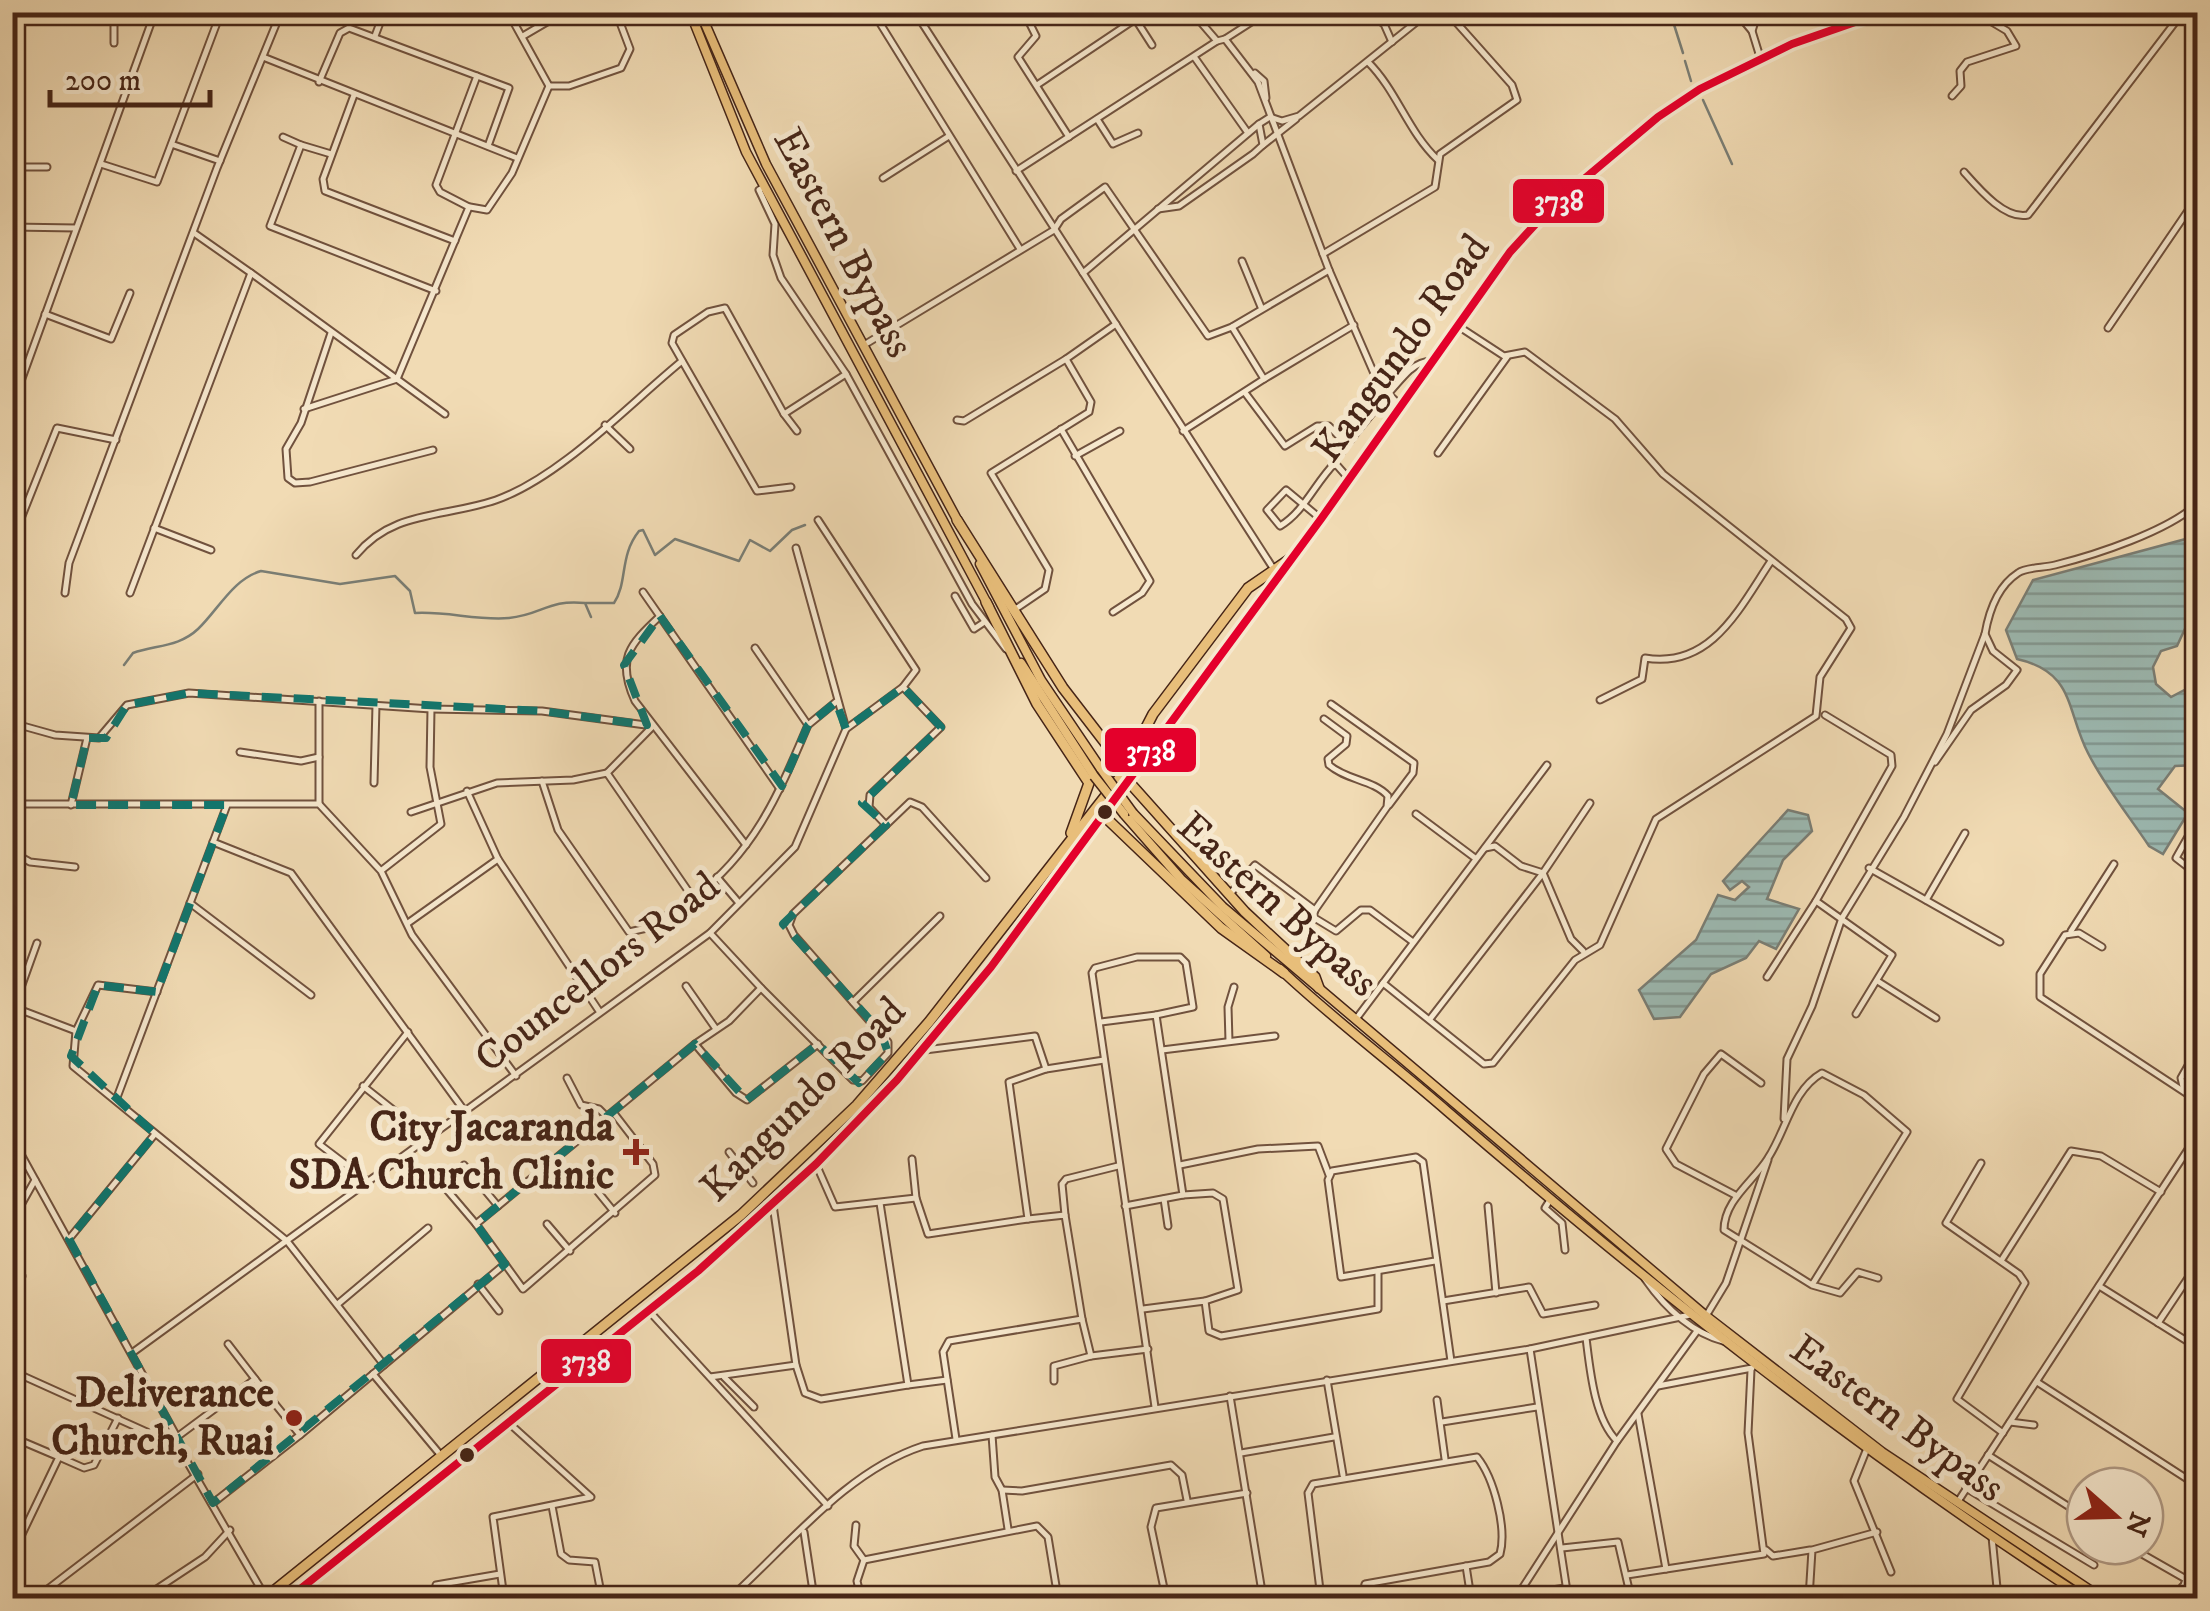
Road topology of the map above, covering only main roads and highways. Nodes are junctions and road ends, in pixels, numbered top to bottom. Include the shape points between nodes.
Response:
1 (690, 12) edge
2 (700, 12) edge
3 (1885, 12) edge
4 (854, 328) junction
5 (844, 334) junction
6 (957, 520) junction
7 (1293, 558) junction
8 (986, 602) junction
9 (1183, 678) junction
10 (1197, 686) junction
11 (1138, 744) junction
12 (1129, 782) junction
13 (1103, 815) junction
14 (1066, 845) junction
15 (1221, 910) junction
16 (1284, 972) junction
17 (1320, 988) junction
18 (929, 1022) junction
19 (941, 1028) junction
20 (883, 1075) junction
21 (893, 1085) junction
22 (861, 1101) junction
23 (870, 1110) junction
24 (1532, 1168) junction
25 (1524, 1178) junction
26 (266, 1598) edge
27 (289, 1598) edge
28 (2085, 1598) edge
29 (2102, 1598) edge

1 - 5 main road, Eastern Bypass via 746,152
2 - 4 main road, Eastern Bypass via 739,110
3 - 7 highway, Kangundo Road via 1760,57 1680,101 1552,206 1510,252
4 - 5 main road
4 - 6 main road, Eastern Bypass
5 - 8 main road, Eastern Bypass
6 - 11 highway via 1063,688 1110,749
6 - 15 main road, Eastern Bypass, bridge via 1041,680 1133,813
7 - 9 highway, Kangundo Road via 1248,588
7 - 10 highway, Kangundo Road
8 - 14 highway via 1050,726 1090,784
8 - 15 main road, Eastern Bypass, bridge via 1062,732 1147,843
9 - 10 highway
9 - 11 highway, Kangundo Road
10 - 12 highway, Kangundo Road
11 - 14 highway, Kangundo Road
12 - 13 highway, Kangundo Road
12 - 17 highway
13 - 16 highway via 1221,928
13 - 19 highway, Kangundo Road
14 - 18 highway, Kangundo Road
15 - 16 main road, Eastern Bypass
15 - 17 main road, Eastern Bypass
16 - 25 main road, Eastern Bypass
17 - 24 main road, Eastern Bypass
18 - 19 highway
18 - 20 highway, Kangundo Road
19 - 21 highway, Kangundo Road
20 - 21 highway
20 - 22 highway, Kangundo Road
21 - 23 highway, Kangundo Road
22 - 23 highway
22 - 26 highway, Kangundo Road via 741,1215
23 - 27 highway, Kangundo Road via 773,1205 649,1311
24 - 25 main road
24 - 29 main road, Eastern Bypass via 1706,1316 1882,1452
25 - 28 main road, Eastern Bypass via 1752,1368

